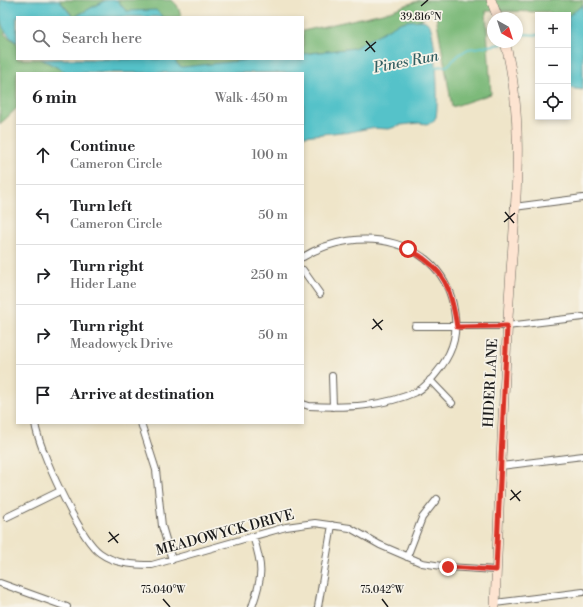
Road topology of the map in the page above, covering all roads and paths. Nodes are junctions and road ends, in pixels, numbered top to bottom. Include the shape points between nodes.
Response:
1 (491, 0) edge
2 (496, 12) edge
3 (507, 48) edge
4 (583, 198) edge
5 (514, 207) junction
6 (304, 257) edge
7 (304, 271) edge
8 (320, 294) dead end
9 (583, 317) edge
10 (415, 326) dead end
11 (507, 326) junction
12 (457, 327) junction
13 (332, 376) dead end
14 (430, 380) junction
15 (452, 403) dead end
16 (304, 404) edge
17 (333, 407) junction
18 (35, 424) edge
19 (141, 424) edge
20 (583, 456) edge
21 (501, 466) junction
22 (60, 491) junction
23 (437, 499) dead end
24 (7, 517) dead end
25 (332, 524) junction
26 (253, 536) junction
27 (407, 557) junction
28 (172, 560) junction
29 (496, 570) junction
30 (0, 583) edge
31 (583, 592) edge
32 (495, 605) edge
33 (67, 607) edge
34 (252, 607) edge
35 (318, 607) edge

1 - 2 street
3 - 5 street, HIDER LANE via 512,69 516,108 518,177
4 - 5 street
5 - 11 street, HIDER LANE
6 - 12 street via 338,243 358,240 382,241 408,249 424,257 447,283
7 - 8 street
9 - 11 street
10 - 12 street
11 - 12 street
11 - 21 street, HIDER LANE
12 - 14 street via 450,354
13 - 17 street
14 - 15 street
14 - 17 street via 420,390 394,401 345,408
16 - 17 street
18 - 22 street, MEADOWYCK DRIVE
19 - 28 street via 156,470 162,526
20 - 21 street
21 - 29 street, HIDER LANE
22 - 24 street
22 - 28 street, MEADOWYCK DRIVE via 83,534 100,553 132,565 152,565
23 - 27 street via 422,518
25 - 26 street, MEADOWYCK DRIVE via 315,523 286,527
25 - 27 street, MEADOWYCK DRIVE via 350,528
25 - 35 street
26 - 28 street, MEADOWYCK DRIVE
26 - 34 street via 262,571
27 - 29 street, MEADOWYCK DRIVE via 441,566
29 - 32 street, HIDER LANE
30 - 33 street
31 - 32 street

